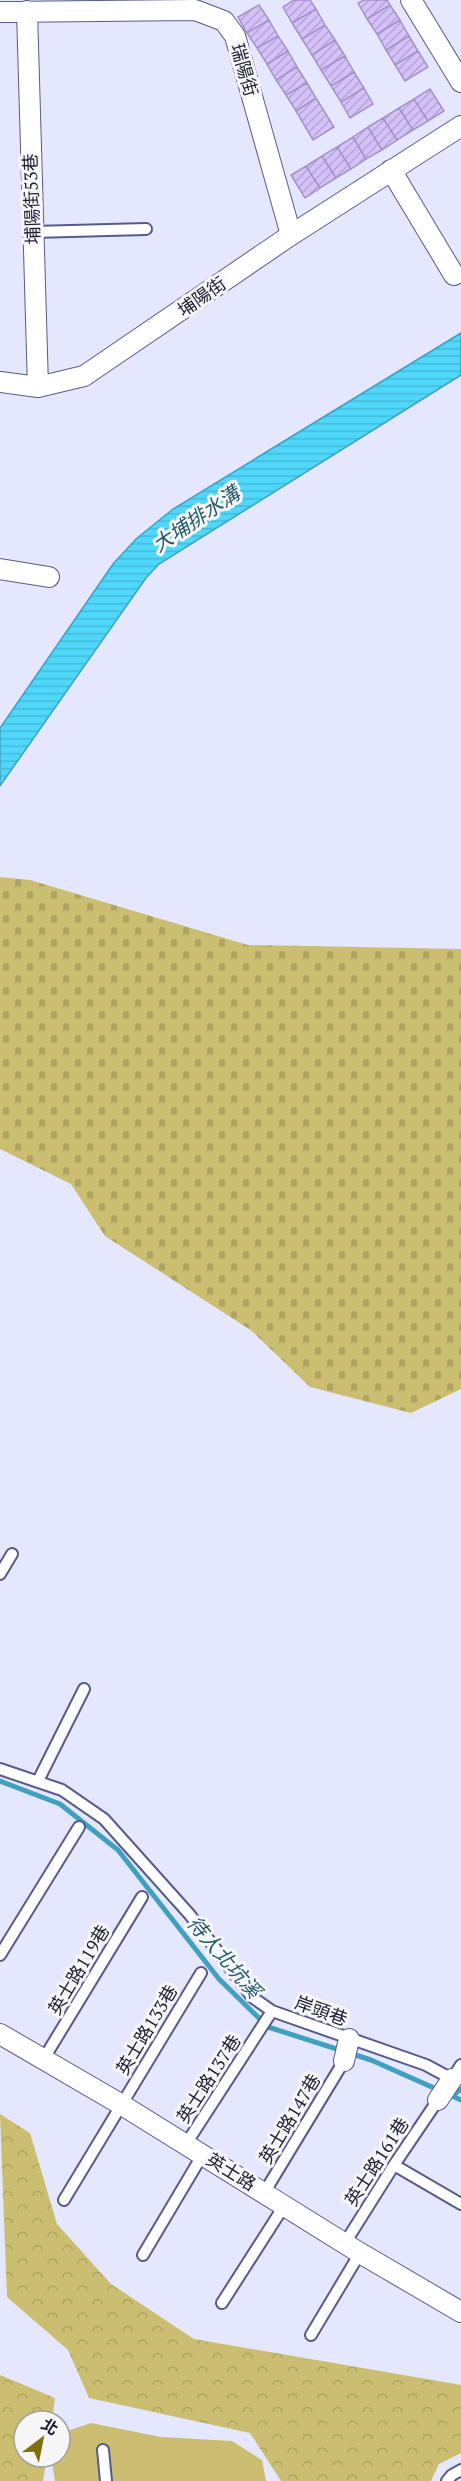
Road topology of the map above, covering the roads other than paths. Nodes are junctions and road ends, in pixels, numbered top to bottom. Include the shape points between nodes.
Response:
1 (411, 0) edge
2 (27, 11) junction
3 (0, 12) edge
4 (461, 82) edge
5 (461, 126) edge
6 (391, 170) junction
7 (146, 229) dead end
8 (33, 232) junction
9 (291, 236) junction
10 (454, 275) dead end
11 (0, 382) edge
12 (38, 387) junction
13 (0, 569) edge
14 (49, 577) dead end
15 (12, 1554) dead end
16 (0, 1574) edge
17 (84, 1689) dead end
18 (0, 1769) edge
19 (38, 1781) junction
20 (79, 1827) dead end
21 (142, 1897) dead end
22 (0, 1955) edge
23 (201, 1973) dead end
24 (272, 2011) junction
25 (0, 2034) edge
26 (349, 2039) junction
27 (43, 2060) junction
28 (344, 2061) joint
29 (458, 2076) edge
30 (438, 2100) joint
31 (122, 2105) junction
32 (186, 2144) junction
33 (203, 2154) junction
34 (394, 2165) junction
35 (264, 2193) junction
36 (64, 2200) dead end
37 (461, 2204) edge
38 (284, 2206) junction
39 (353, 2248) junction
40 (142, 2255) dead end
41 (222, 2303) dead end
42 (461, 2312) edge
43 (311, 2335) dead end
44 (103, 2450) dead end
45 (461, 2470) edge
46 (106, 2481) edge
47 (447, 2481) edge

1 - 4 street
2 - 3 street, 瑞陽街
2 - 8 street, 埔陽街53巷
2 - 9 street, 瑞陽街 via 195,10 224,21 235,36
5 - 6 street, 埔陽街
6 - 9 street, 埔陽街
6 - 10 street
7 - 8 lane
8 - 12 street, 埔陽街53巷
9 - 12 street, 埔陽街 via 84,376
11 - 12 street, 埔陽街
13 - 14 street
15 - 16 lane
17 - 19 lane
18 - 19 lane, 岸頭巷
19 - 24 lane, 岸頭巷 via 62,1790 104,1819 190,1915 252,1997
20 - 22 lane
21 - 27 lane, 英士路119巷
23 - 31 lane, 英士路133巷
24 - 26 lane, 岸頭巷
24 - 32 lane, 英士路137巷
25 - 27 street, 英士路
26 - 28 street
26 - 29 lane, 岸頭巷
27 - 31 street, 英士路
28 - 35 lane, 英士路147巷
29 - 30 street
30 - 34 lane, 英士路161巷
31 - 32 street, 英士路
31 - 36 lane, 英士路133巷
32 - 33 street, 英士路
33 - 35 street, 英士路
33 - 40 lane
34 - 37 lane
34 - 39 lane, 英士路161巷
35 - 38 street, 英士路
38 - 39 street, 英士路
38 - 41 lane
39 - 42 street, 英士路
39 - 43 lane, 英士路161巷
44 - 46 lane
45 - 47 lane

